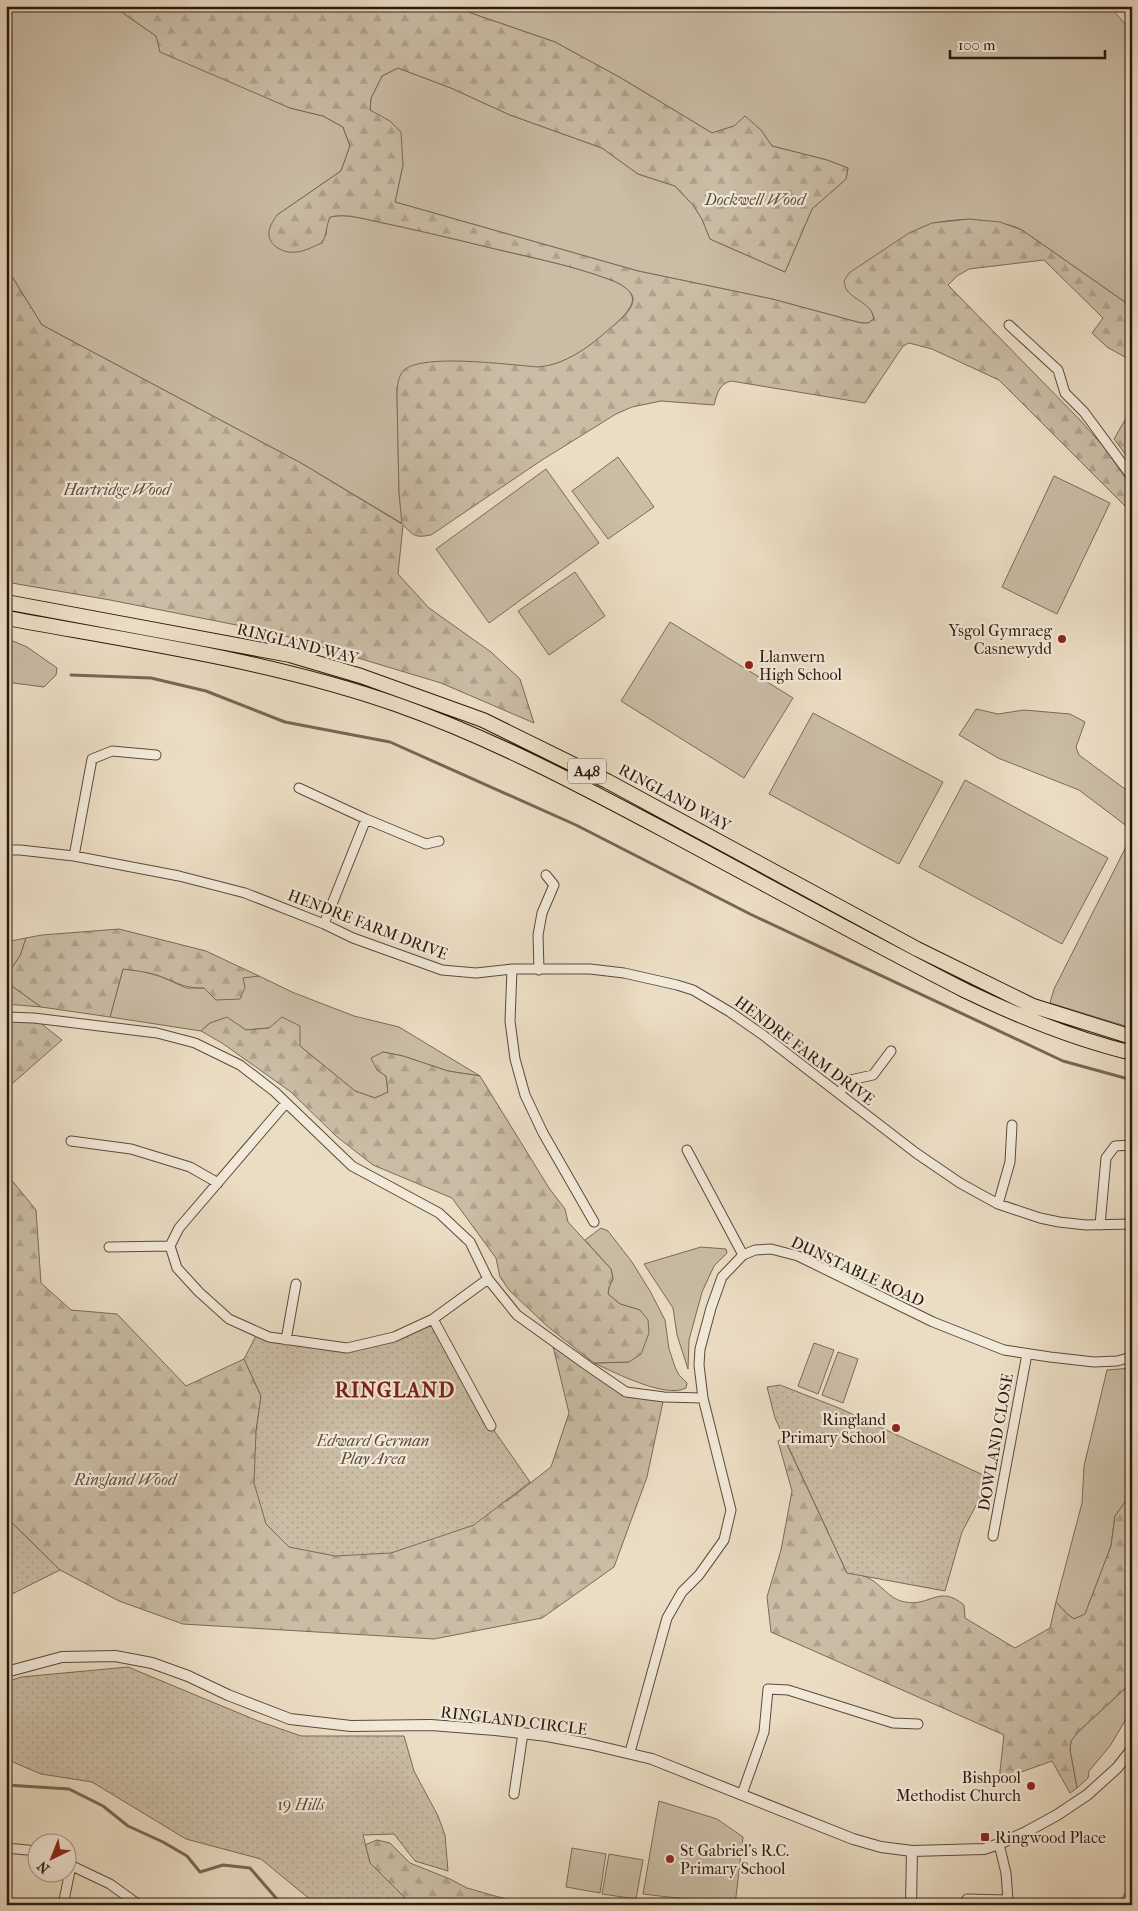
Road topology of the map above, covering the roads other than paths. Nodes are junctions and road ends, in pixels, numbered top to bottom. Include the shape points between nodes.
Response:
1 (1009, 325) dead end
2 (1132, 477) edge
3 (6, 602) edge
4 (6, 618) edge
5 (156, 755) dead end
6 (299, 788) dead end
7 (366, 819) junction
8 (439, 841) dead end
9 (6, 850) edge
10 (74, 856) junction
11 (546, 875) dead end
12 (324, 924) junction
13 (512, 969) junction
14 (539, 970) junction
15 (6, 1017) edge
16 (1132, 1037) edge
17 (891, 1051) dead end
18 (1132, 1053) edge
19 (839, 1093) junction
20 (286, 1103) junction
21 (1012, 1125) dead end
22 (71, 1140) dead end
23 (1132, 1145) edge
24 (687, 1150) dead end
25 (218, 1182) junction
26 (998, 1204) junction
27 (594, 1222) dead end
28 (1132, 1224) edge
29 (1100, 1225) junction
30 (109, 1246) dead end
31 (170, 1246) junction
32 (742, 1255) junction
33 (488, 1279) junction
34 (296, 1284) dead end
35 (433, 1319) junction
36 (286, 1340) junction
37 (1027, 1354) junction
38 (1132, 1357) edge
39 (703, 1398) junction
40 (491, 1426) dead end
41 (993, 1536) dead end
42 (6, 1672) edge
43 (918, 1724) dead end
44 (523, 1733) junction
45 (1132, 1749) edge
46 (630, 1752) junction
47 (514, 1794) dead end
48 (742, 1794) junction
49 (998, 1844) junction
50 (6, 1848) edge
51 (28, 1851) edge
52 (912, 1851) junction
53 (78, 1869) edge
54 (66, 1884) edge
55 (966, 1899) dead end
56 (63, 1905) edge
57 (139, 1905) edge
58 (911, 1905) edge

1 - 2 street via 1058,370 1065,393 1084,412
3 - 16 main road, RINGLAND WAY / A48 via 290,655 483,720 607,781 917,949 1032,1006
4 - 18 main road, RINGLAND WAY / A48 via 290,673 346,688 442,722 594,793 966,991 1025,1019
5 - 10 street via 112,751 92,759
6 - 7 street
7 - 8 street via 426,844
7 - 12 street
9 - 10 street, HENDRE FARM DRIVE
10 - 12 street, HENDRE FARM DRIVE via 180,876 245,893
11 - 14 street via 554,885 538,935
12 - 13 street, HENDRE FARM DRIVE via 353,938 442,970 476,973
13 - 14 street, HENDRE FARM DRIVE
13 - 27 street via 510,1021 515,1059 525,1095
14 - 19 street, HENDRE FARM DRIVE via 624,973 693,990 763,1035
15 - 20 street via 157,1033 195,1043 240,1065
17 - 19 street via 873,1075 850,1080
19 - 26 street, HENDRE FARM DRIVE via 916,1153
20 - 25 street
20 - 33 street via 352,1166 439,1213 470,1242
21 - 26 street via 1010,1162
22 - 25 street via 131,1149 190,1166
23 - 29 street via 1115,1146 1106,1158
24 - 32 street
25 - 31 street via 179,1228
26 - 29 street, HENDRE FARM DRIVE via 1040,1218
28 - 29 street, HENDRE FARM DRIVE
30 - 31 street
31 - 36 street via 178,1268 229,1319 269,1337
32 - 37 street, DUNSTABLE ROAD via 771,1249 798,1256 970,1338
32 - 39 street via 722,1277 711,1308 700,1349
33 - 35 street
33 - 39 street via 517,1315 626,1392
34 - 36 street
35 - 36 street via 394,1337 347,1348
35 - 40 street
37 - 38 street, DUNSTABLE ROAD via 1094,1362
37 - 41 street, DOWLAND CLOSE
39 - 46 street via 731,1510 724,1540 699,1575 682,1592 667,1618
42 - 44 street, RINGLAND CIRCLE via 62,1657 115,1656 152,1663 290,1719 351,1726 431,1726
43 - 48 street via 893,1724 788,1690 768,1689 764,1732
44 - 46 street, RINGLAND CIRCLE
44 - 47 street
45 - 49 street, RINGLAND CIRCLE via 1117,1768 1087,1795 1057,1815
46 - 48 street, RINGLAND CIRCLE
48 - 52 street, RINGLAND CIRCLE via 853,1839
49 - 52 street, RINGLAND CIRCLE via 984,1849
49 - 55 street via 1006,1873 1008,1900
50 - 51 street
52 - 58 street
53 - 57 street via 110,1884
54 - 56 street

